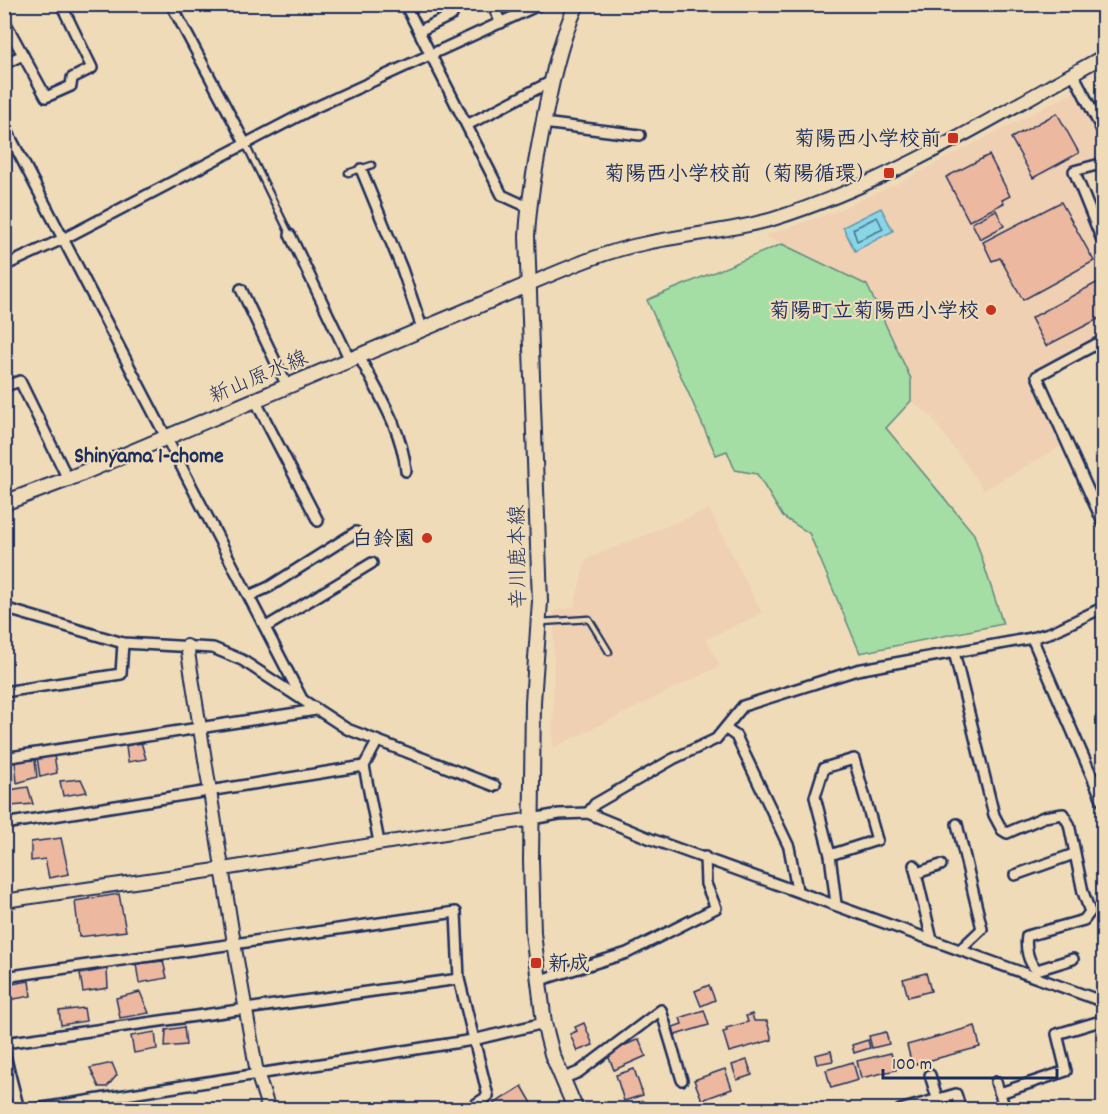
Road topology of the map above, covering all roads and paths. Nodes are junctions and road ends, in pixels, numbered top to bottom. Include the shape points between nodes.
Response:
1 (61, 4) edge
2 (171, 4) edge
3 (405, 4) edge
4 (447, 4) edge
5 (492, 4) edge
6 (541, 4) edge
7 (577, 4) edge
8 (4, 20) edge
9 (501, 22) junction
10 (419, 31) junction
11 (432, 54) junction
12 (23, 55) junction
13 (1104, 56) edge
14 (4, 64) edge
15 (1073, 73) junction
16 (550, 82) junction
17 (543, 123) junction
18 (4, 125) edge
19 (467, 125) junction
20 (1104, 134) edge
21 (640, 135) dead end
22 (246, 145) junction
23 (1104, 163) edge
24 (372, 165) dead end
25 (360, 169) junction
26 (348, 173) dead end
27 (528, 207) junction
28 (1101, 230) edge
29 (290, 236) joint
30 (65, 238) junction
31 (1104, 245) edge
32 (4, 266) edge
33 (527, 285) junction
34 (241, 289) dead end
35 (422, 328) junction
36 (1104, 340) edge
37 (354, 358) junction
38 (6, 386) dead end
39 (287, 386) junction
40 (255, 400) junction
41 (166, 438) junction
42 (406, 471) dead end
43 (68, 478) junction
44 (4, 503) edge
45 (318, 521) dead end
46 (1104, 525) edge
47 (356, 532) dead end
48 (372, 563) dead end
49 (249, 596) junction
50 (1104, 607) edge
51 (4, 608) edge
52 (539, 622) junction
53 (266, 627) junction
54 (1032, 638) junction
55 (123, 643) junction
56 (187, 646) junction
57 (609, 652) dead end
58 (954, 652) junction
59 (4, 692) edge
60 (302, 699) junction
61 (316, 710) junction
62 (200, 726) junction
63 (726, 729) junction
64 (377, 742) junction
65 (4, 758) edge
66 (364, 766) junction
67 (495, 786) dead end
68 (210, 790) junction
69 (1104, 804) edge
70 (588, 813) junction
71 (532, 819) junction
72 (4, 824) edge
73 (957, 824) dead end
74 (379, 842) junction
75 (1074, 854) junction
76 (830, 855) junction
77 (705, 857) junction
78 (941, 865) dead end
79 (223, 869) junction
80 (1015, 875) dead end
81 (797, 890) junction
82 (4, 901) edge
83 (836, 904) junction
84 (932, 940) junction
85 (234, 943) junction
86 (960, 950) junction
87 (1072, 959) dead end
88 (4, 977) edge
89 (459, 979) junction
90 (537, 981) junction
91 (1104, 1002) edge
92 (245, 1007) junction
93 (1104, 1020) edge
94 (543, 1023) junction
95 (474, 1040) junction
96 (4, 1043) edge
97 (4, 1051) edge
98 (257, 1073) junction
99 (930, 1075) dead end
100 (562, 1079) junction
101 (682, 1080) dead end
102 (996, 1082) dead end
103 (1000, 1093) junction
104 (937, 1098) junction
105 (1003, 1103) dead end
106 (19, 1110) edge
107 (30, 1110) edge
108 (269, 1110) edge
109 (467, 1110) edge
110 (576, 1110) edge
111 (900, 1110) edge
112 (961, 1110) edge

1 - 12 street via 92,68 72,78 71,86 46,97
2 - 22 street
3 - 10 street
4 - 10 street via 452,15
5 - 9 street
6 - 9 street
7 - 16 main road, 辛川鹿本線
8 - 12 street
9 - 11 street
10 - 11 street
11 - 19 street
11 - 22 street via 312,109
12 - 14 street
13 - 15 street
15 - 20 street
15 - 33 street via 889,173 829,200 771,219 591,257
16 - 17 main road, 辛川鹿本線
16 - 19 street
17 - 21 street
17 - 27 main road, 辛川鹿本線
18 - 30 street
19 - 27 street via 502,195
22 - 29 lane
22 - 30 street
23 - 28 street via 1074,171
24 - 25 lane
25 - 26 lane
25 - 35 street
27 - 33 main road, 辛川鹿本線
28 - 31 street
29 - 37 street
30 - 32 street
30 - 41 street
33 - 35 main road, 新山原水線
33 - 52 main road, 辛川鹿本線 via 536,449
34 - 39 street
35 - 37 main road, 新山原水線
36 - 46 street via 1037,376
37 - 39 main road, 新山原水線
37 - 42 street via 394,425
38 - 43 street via 20,381
39 - 40 main road, 新山原水線
40 - 41 main road, 新山原水線
40 - 45 street
41 - 43 main road, 新山原水線
41 - 49 street
43 - 44 main road, 新山原水線
47 - 49 street
48 - 53 street
49 - 53 street
50 - 54 street
51 - 55 street
52 - 57 lane via 589,619
52 - 71 main road, 辛川鹿本線 via 533,702
53 - 60 street
54 - 58 street
54 - 69 street
55 - 56 street
55 - 59 street via 121,674
56 - 60 street via 213,648 242,660
56 - 62 street
58 - 63 street via 857,670 743,706
58 - 75 street via 994,815 1002,830 1007,833 1044,817 1063,814 1069,824
60 - 61 street
61 - 62 street
61 - 64 street
62 - 65 street
62 - 68 street
63 - 70 street via 716,739 595,804
63 - 81 street via 736,736 773,809 789,847
64 - 66 street
64 - 67 street
66 - 68 street
66 - 74 street
68 - 72 street
68 - 79 street
70 - 71 street
70 - 77 street
71 - 74 street
71 - 90 main road, 辛川鹿本線
73 - 86 street via 982,929
74 - 79 street
75 - 80 street
75 - 87 street via 1090,912 1084,920 1027,936 1026,944 1032,966 1037,970
76 - 76 street via 877,840 855,759 824,768 815,797
76 - 83 street
77 - 81 street
77 - 90 street via 706,884 716,908 627,953
78 - 84 street via 916,869
79 - 82 street
79 - 85 street
81 - 83 street
83 - 84 street
84 - 86 street
85 - 88 street
85 - 89 street via 456,912
85 - 92 street
86 - 91 street
89 - 92 street
89 - 95 street
90 - 94 main road, 辛川鹿本線
92 - 96 street
92 - 98 street
93 - 103 street via 1057,1034 1066,1071
94 - 95 street
94 - 100 main road, 辛川鹿本線
95 - 98 street
95 - 109 street via 488,1096
97 - 106 street
98 - 107 street
98 - 108 street
99 - 104 street
100 - 101 street via 579,1072 661,1010
100 - 110 main road, 辛川鹿本線
102 - 103 street
103 - 105 street
104 - 111 street
104 - 112 street via 956,1094

